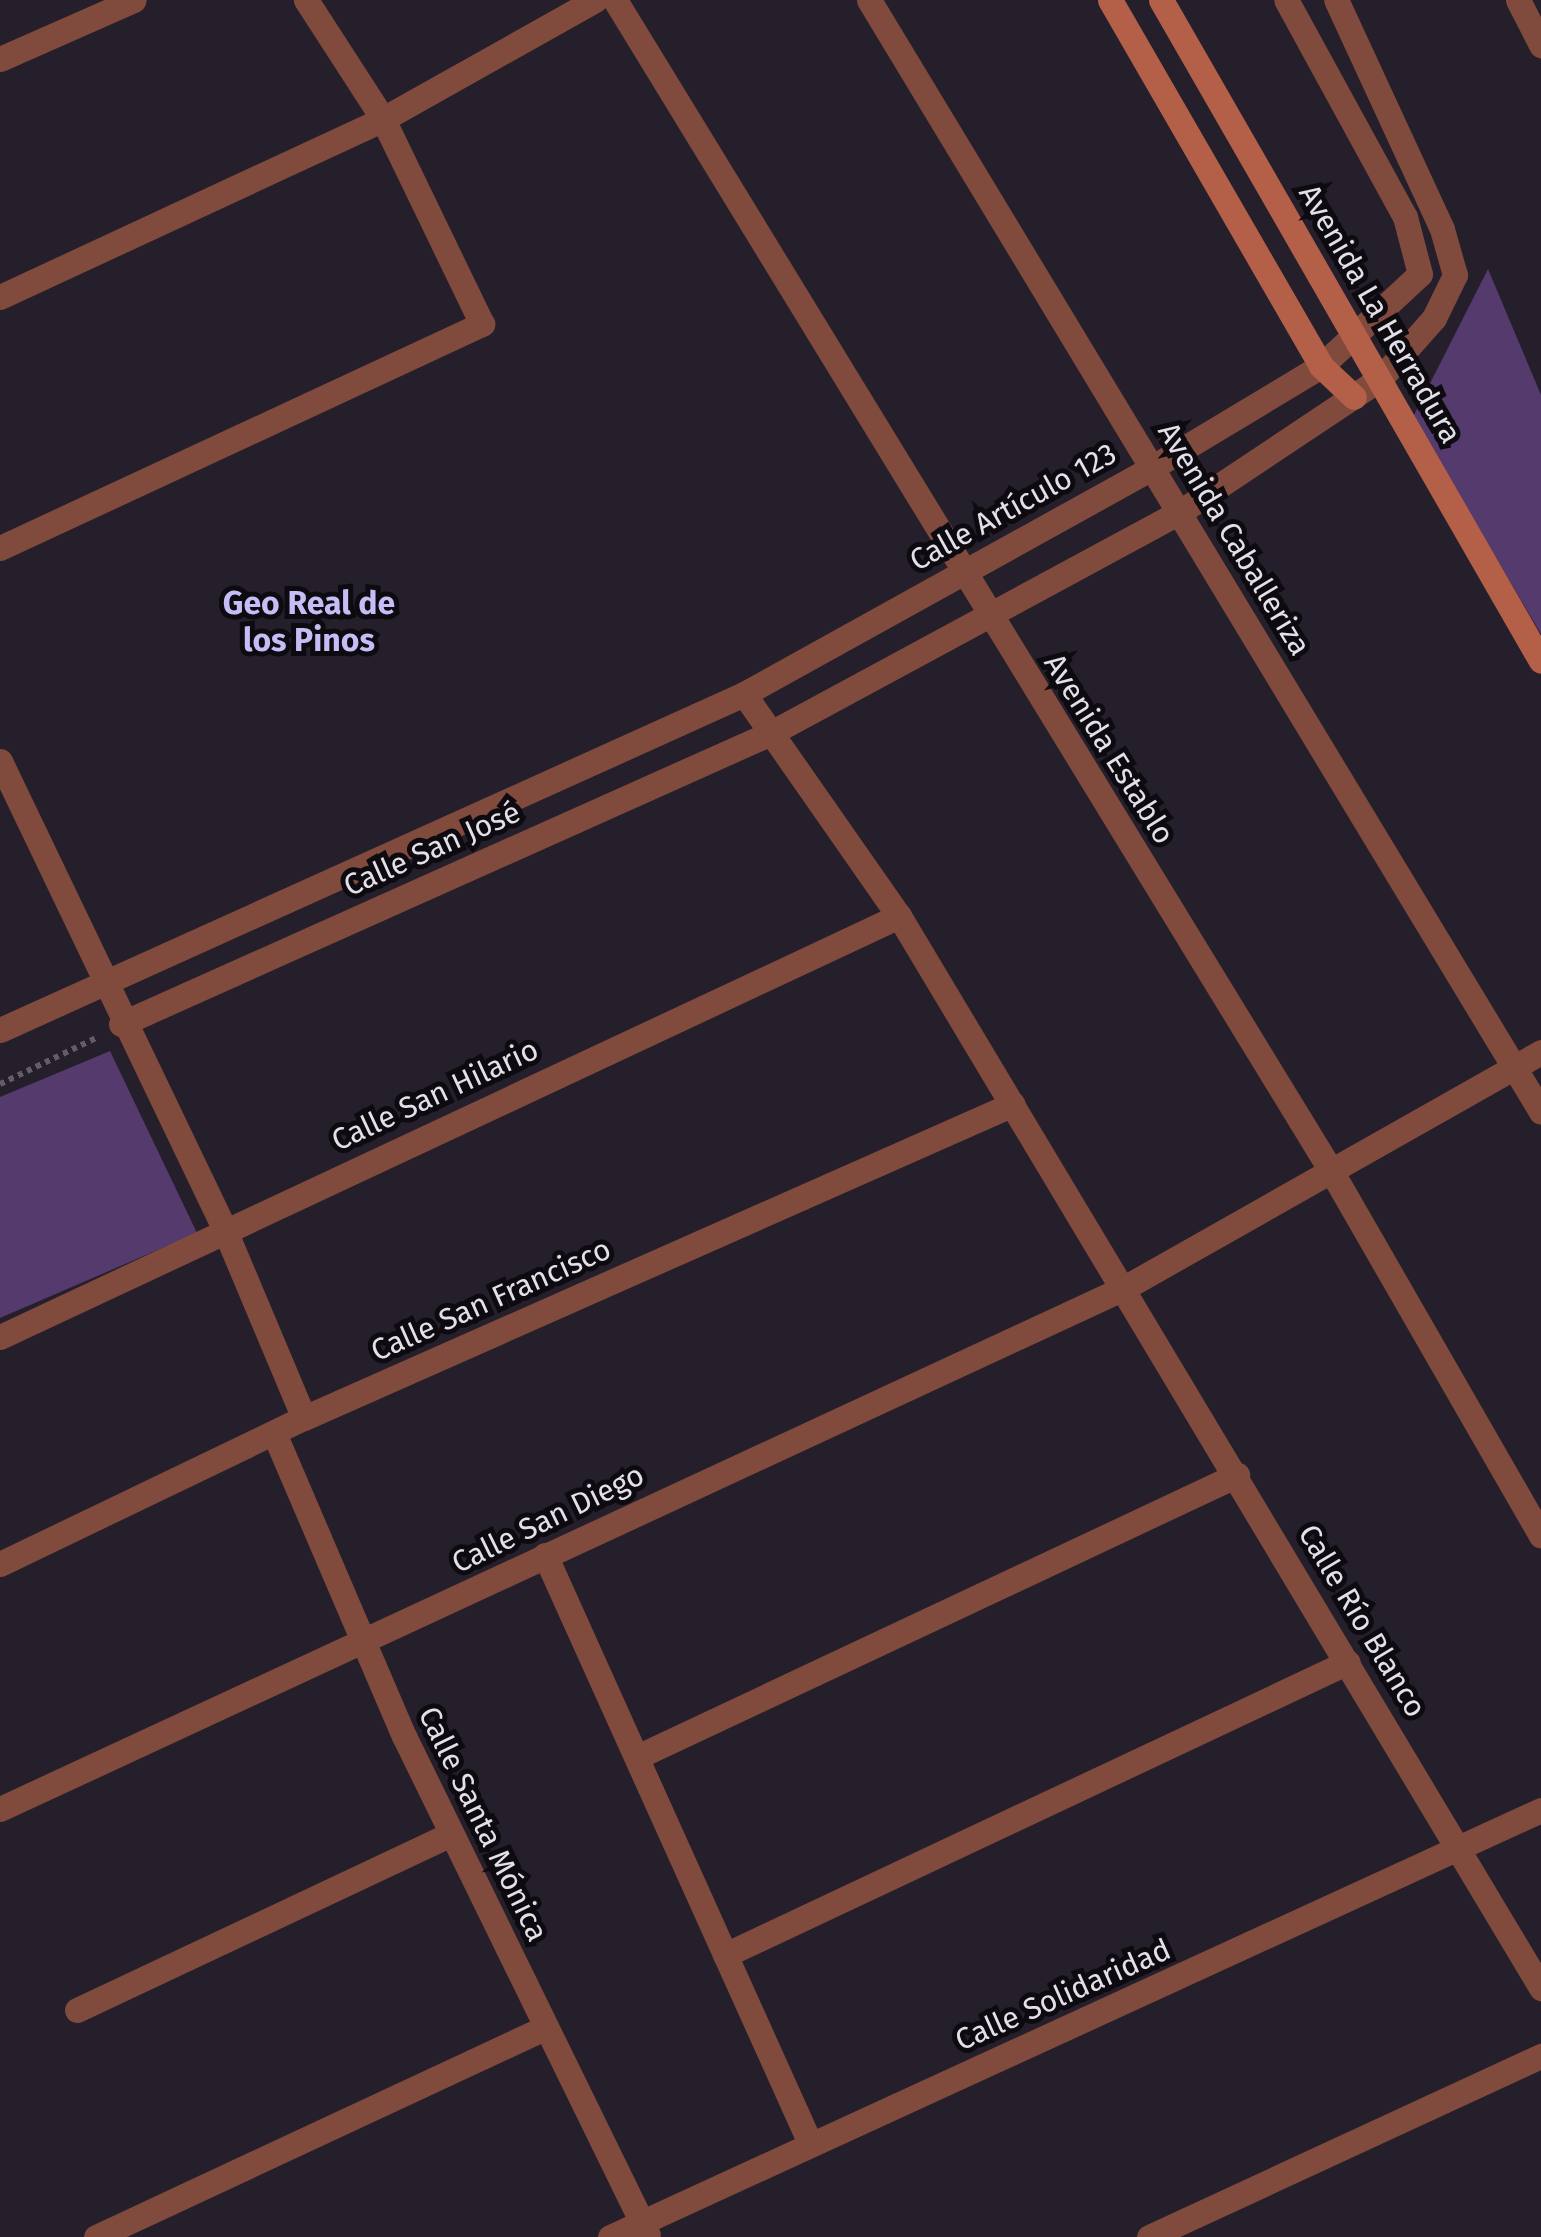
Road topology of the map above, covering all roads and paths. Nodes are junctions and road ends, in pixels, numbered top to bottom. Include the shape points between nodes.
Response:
1 (134, 0) edge
2 (306, 0) edge
3 (595, 0) edge
4 (615, 0) edge
5 (869, 0) edge
6 (1110, 0) edge
7 (1161, 0) edge
8 (1286, 0) edge
9 (1336, 0) edge
10 (1518, 0) edge
11 (1541, 44) edge
12 (2, 54) edge
13 (383, 119) junction
14 (0, 297) edge
15 (1357, 335) junction
16 (1321, 366) junction
17 (1381, 378) junction
18 (1354, 397) junction
19 (1153, 467) junction
20 (1180, 512) junction
21 (0, 548) edge
22 (964, 571) junction
23 (987, 612) junction
24 (1541, 661) edge
25 (744, 694) junction
26 (770, 733) junction
27 (0, 761) edge
28 (6, 789) edge
29 (899, 916) junction
30 (104, 987) junction
31 (121, 1024) junction
32 (0, 1030) edge
33 (1541, 1052) edge
34 (1515, 1069) junction
35 (0, 1084) edge
36 (1012, 1104) junction
37 (1541, 1112) edge
38 (1333, 1174) junction
39 (224, 1228) junction
40 (1124, 1288) junction
41 (0, 1337) edge
42 (304, 1418) junction
43 (274, 1433) junction
44 (1238, 1474) junction
45 (1541, 1536) edge
46 (544, 1555) junction
47 (0, 1564) edge
48 (365, 1645) junction
49 (1348, 1662) junction
50 (640, 1756) junction
51 (0, 1809) edge
52 (1541, 1810) edge
53 (451, 1834) junction
54 (1460, 1852) junction
55 (725, 1955) junction
56 (1541, 1988) edge
57 (77, 2010) dead end
58 (545, 2028) junction
59 (1541, 2056) edge
60 (810, 2144) junction
61 (646, 2230) edge
62 (96, 2237) edge
63 (610, 2237) edge
64 (1149, 2237) edge

1 - 12 street
2 - 13 street
3 - 13 street
4 - 22 street, Avenida Establo
5 - 19 street, Avenida Caballeriza
6 - 16 street
7 - 15 street, Avenida La Herradura
8 - 15 street, Calle Artículo 123 via 1405,217 1420,274
9 - 17 street via 1442,229 1455,276 1434,318
10 - 11 street
13 - 14 street
13 - 21 street via 482,324
15 - 16 street, Calle Artículo 123
15 - 17 street, Avenida La Herradura
16 - 18 street
16 - 19 street, Calle Artículo 123
17 - 18 street
17 - 24 street, Avenida La Herradura
18 - 20 street
19 - 20 street, Avenida Caballeriza
19 - 22 street, Calle Artículo 123
20 - 23 street
20 - 34 street, Avenida Caballeriza
22 - 23 street, Avenida Establo
22 - 25 street, Calle Artículo 123
23 - 26 street
23 - 38 street, Avenida Establo
25 - 26 street, Calle Río Blanco
25 - 30 street, Calle San José
26 - 29 street, Calle Río Blanco
26 - 31 street, Calle San José
27 - 28 street
28 - 30 street
29 - 36 street, Calle Río Blanco
29 - 39 street, Calle San Hilario
30 - 31 street
30 - 32 street, Calle San José
31 - 35 path
31 - 39 street
33 - 34 street, Calle San Diego
34 - 37 street, Avenida Caballeriza
34 - 38 street, Calle San Diego
36 - 40 street, Calle Río Blanco
36 - 42 street, Calle San Francisco
38 - 40 street, Calle San Diego
38 - 45 street, Avenida Establo
39 - 41 street, Calle San Hilario
39 - 42 street
40 - 44 street, Calle Río Blanco
40 - 46 street, Calle San Diego
42 - 43 street, Calle San Francisco
43 - 47 street, Calle San Francisco
43 - 48 street, Calle Santa Mónica
44 - 49 street, Calle Río Blanco
44 - 50 street
46 - 48 street, Calle San Diego
46 - 50 street
48 - 51 street, Calle San Diego
48 - 53 street, Calle Santa Mónica
49 - 54 street, Calle Río Blanco
49 - 55 street
50 - 55 street
52 - 54 street, Calle Solidaridad
53 - 57 street
53 - 58 street, Calle Santa Mónica
54 - 56 street, Calle Río Blanco
54 - 60 street, Calle Solidaridad
55 - 60 street
58 - 61 street, Calle Santa Mónica
58 - 62 street
59 - 64 street
60 - 61 street, Calle Solidaridad
61 - 63 street, Calle Solidaridad

